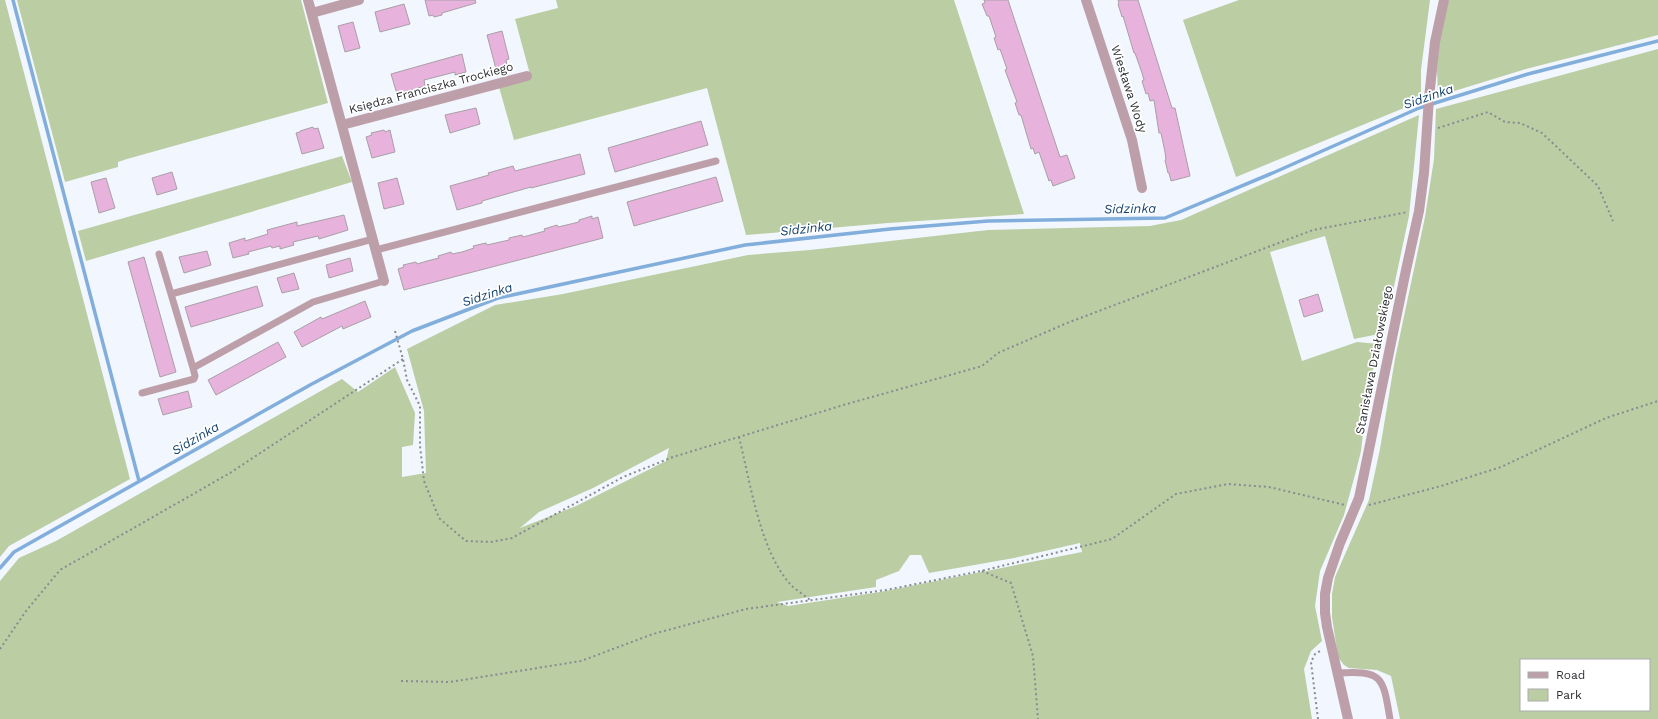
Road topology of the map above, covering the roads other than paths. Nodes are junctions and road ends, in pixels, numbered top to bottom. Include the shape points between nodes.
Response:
1 (308, 0) edge
2 (360, 0) edge
3 (1086, 0) edge
4 (1444, 0) edge
5 (312, 13) junction
6 (527, 76) dead end
7 (342, 125) junction
8 (716, 162) dead end
9 (1142, 188) dead end
10 (373, 239) junction
11 (376, 250) junction
12 (159, 254) dead end
13 (384, 281) joint
14 (171, 294) junction
15 (193, 368) junction
16 (142, 393) dead end
17 (1337, 673) junction
18 (1348, 719) edge
19 (1390, 719) edge

1 - 5 street, Księdza Franciszka Trockiego
2 - 5 street
3 - 9 street, Wiesława Wody via 1132,140
4 - 17 street, Stanisława Działowskiego via 1435,42 1419,211 1368,462 1355,508 1332,564 1325,594 1325,612
5 - 7 street, Księdza Franciszka Trockiego
6 - 7 street, Księdza Franciszka Trockiego
7 - 10 street, Księdza Franciszka Trockiego
8 - 11 lane
10 - 11 street, Księdza Franciszka Trockiego
10 - 14 lane
11 - 13 street, Księdza Franciszka Trockiego
12 - 14 lane
13 - 15 lane via 314,302
14 - 15 lane
15 - 16 lane via 194,380
17 - 18 street, Stanisława Działowskiego
17 - 19 lane via 1355,672 1378,678 1383,686

